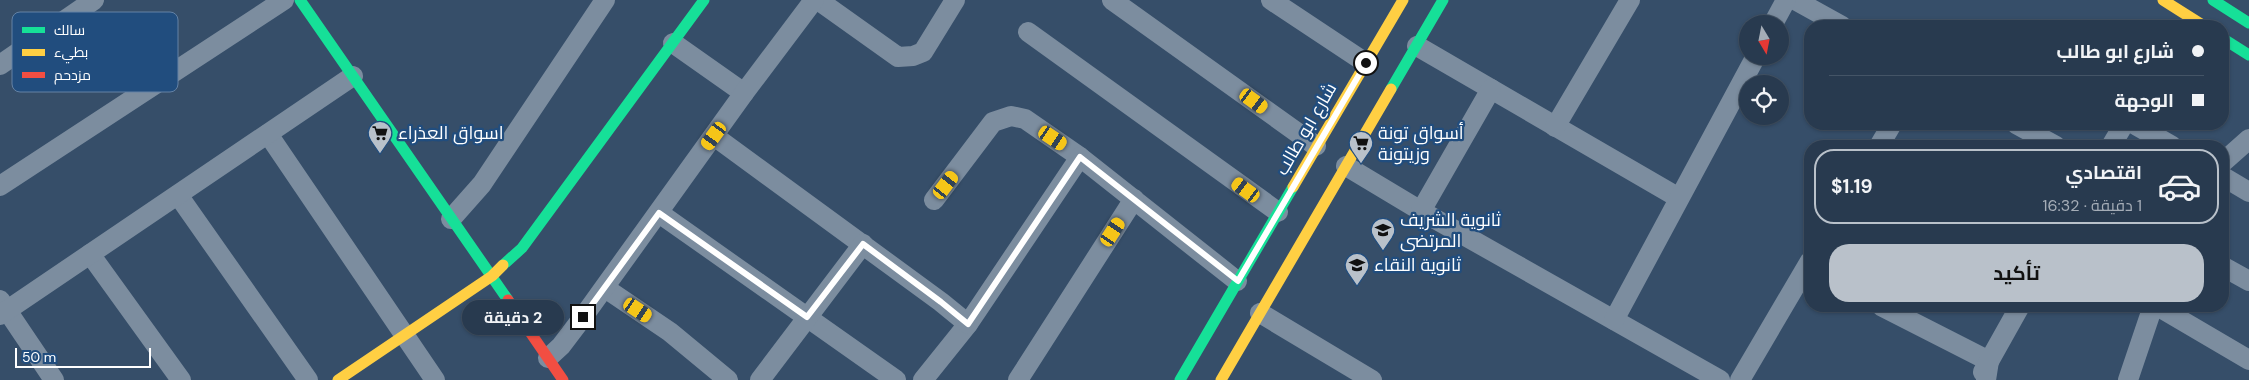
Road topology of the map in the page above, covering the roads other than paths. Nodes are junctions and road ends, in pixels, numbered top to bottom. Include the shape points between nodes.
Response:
1 (94, 0) edge
2 (284, 0) edge
3 (300, 0) edge
4 (605, 0) edge
5 (704, 0) edge
6 (814, 0) edge
7 (818, 0) edge
8 (955, 0) edge
9 (1112, 0) edge
10 (1272, 0) edge
11 (1403, 0) edge
12 (1443, 0) edge
13 (1630, 0) edge
14 (1786, 0) edge
15 (1795, 0) edge
16 (2163, 0) edge
17 (2213, 0) edge
18 (77, 12) edge
19 (1778, 15) edge
20 (1831, 20) edge
21 (2182, 20) edge
22 (2249, 23) edge
23 (1028, 32) dead end
24 (2229, 42) edge
25 (673, 43) junction
26 (1417, 46) junction
27 (2249, 55) edge
28 (12, 57) edge
29 (1366, 63) junction
30 (0, 65) edge
31 (1751, 65) edge
32 (178, 69) edge
33 (353, 76) junction
34 (1491, 89) junction
35 (144, 92) edge
36 (744, 93) junction
37 (1555, 126) junction
38 (2027, 130) edge
39 (2144, 130) edge
40 (268, 134) junction
41 (714, 136) junction
42 (2249, 139) edge
43 (2045, 140) edge
44 (2162, 140) edge
45 (1316, 146) junction
46 (1080, 157) junction
47 (2229, 157) edge
48 (1346, 166) junction
49 (2229, 180) edge
50 (0, 186) edge
51 (2249, 192) edge
52 (178, 195) junction
53 (1679, 198) junction
54 (1134, 199) junction
55 (934, 200) dead end
56 (1278, 212) junction
57 (1421, 212) junction
58 (659, 213) junction
59 (451, 219) junction
60 (863, 244) junction
61 (90, 254) junction
62 (2229, 270) edge
63 (1804, 275) edge
64 (492, 276) junction
65 (1238, 281) junction
66 (2249, 281) edge
67 (605, 288) junction
68 (2, 308) edge
69 (1891, 312) edge
70 (2017, 312) edge
71 (2151, 312) edge
72 (2167, 312) edge
73 (1260, 313) junction
74 (807, 317) junction
75 (1614, 320) junction
76 (968, 324) junction
77 (404, 335) junction
78 (548, 358) junction
79 (2249, 360) edge
80 (1988, 370) edge
81 (54, 380) edge
82 (181, 380) edge
83 (308, 380) edge
84 (338, 380) edge
85 (435, 380) edge
86 (564, 380) edge
87 (728, 380) edge
88 (760, 380) edge
89 (896, 380) edge
90 (923, 380) edge
91 (1018, 380) edge
92 (1180, 380) edge
93 (1221, 380) edge
94 (1372, 380) edge
95 (1720, 380) edge
96 (1740, 380) edge
97 (1978, 380) edge
98 (2128, 380) edge

1 - 18 street
2 - 32 street
3 - 33 street
4 - 59 street via 482,184
5 - 25 street
6 - 36 street
7 - 8 street via 898,57 923,52
9 - 45 street
10 - 29 street
11 - 29 street, شارع ابو طالب
12 - 26 street
13 - 37 street
14 - 19 street
15 - 20 street
16 - 21 street
17 - 22 street
23 - 56 street
24 - 27 street
25 - 36 street
25 - 64 street via 522,248
26 - 34 street
26 - 48 street
28 - 30 street
29 - 45 street, شارع ابو طالب
31 - 53 street
33 - 40 street
33 - 59 street
34 - 37 street
34 - 57 street
35 - 50 street
36 - 41 street
37 - 53 street
38 - 43 street
39 - 44 street
40 - 52 street
40 - 77 street
41 - 58 street
41 - 60 street
42 - 47 street
45 - 56 street, شارع ابو طالب
46 - 54 street
46 - 55 street via 1025,119 1011,116 993,122
46 - 76 street
48 - 57 street
48 - 73 street
49 - 51 street
52 - 61 street
52 - 83 street
53 - 75 street
54 - 65 street
54 - 91 street
56 - 65 street, شارع ابو طالب
57 - 75 street
58 - 67 street
58 - 74 street
59 - 64 street
60 - 74 street
60 - 76 street
61 - 68 street
61 - 82 street
62 - 66 street
63 - 96 street
64 - 77 street
64 - 78 street
65 - 92 street, شارع ابو طالب
67 - 78 street via 561,346
67 - 87 street via 670,332
68 - 81 street
69 - 80 street
70 - 80 street
71 - 98 street
72 - 79 street
73 - 93 street
73 - 94 street
74 - 88 street
74 - 89 street
75 - 95 street
76 - 90 street
77 - 84 street
77 - 85 street
78 - 86 street
80 - 97 street

